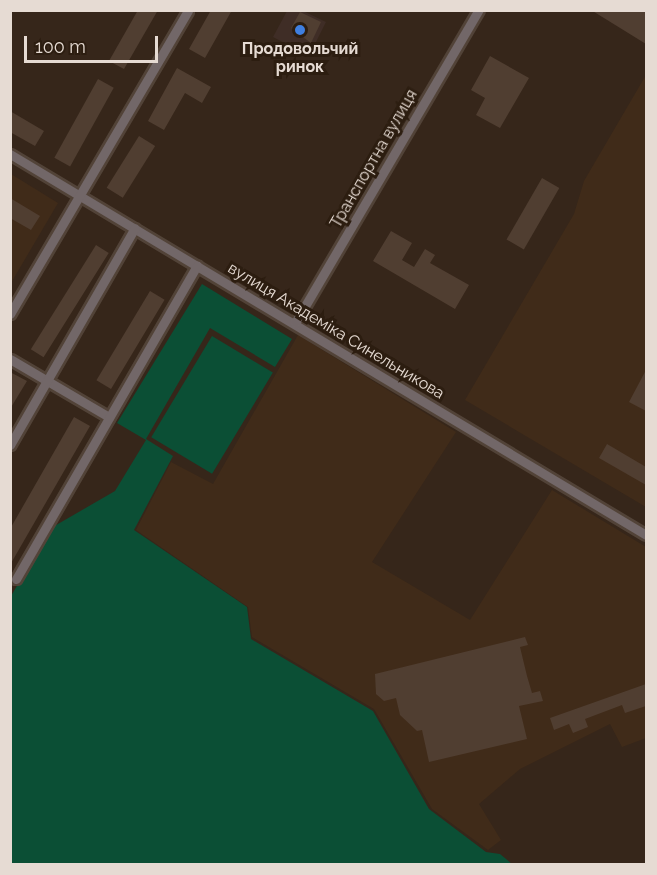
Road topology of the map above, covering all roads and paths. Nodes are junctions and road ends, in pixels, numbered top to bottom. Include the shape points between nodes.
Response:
1 (188, 10) edge
2 (479, 10) edge
3 (10, 154) edge
4 (79, 195) junction
5 (135, 228) junction
6 (197, 265) junction
7 (10, 314) edge
8 (295, 323) junction
9 (10, 359) edge
10 (47, 381) junction
11 (109, 417) junction
12 (10, 445) edge
13 (646, 535) edge
14 (16, 579) dead end

1 - 4 street
2 - 8 street, Транспортна вулиця
3 - 4 street, вулиця Академіка Синельникова
4 - 5 street, вулиця Академіка Синельникова
4 - 7 street
5 - 6 street, вулиця Академіка Синельникова
5 - 10 street
6 - 8 street, вулиця Академіка Синельникова
6 - 11 street
8 - 13 street, вулиця Академіка Синельникова
9 - 10 street
10 - 11 street
10 - 12 street
11 - 14 street

